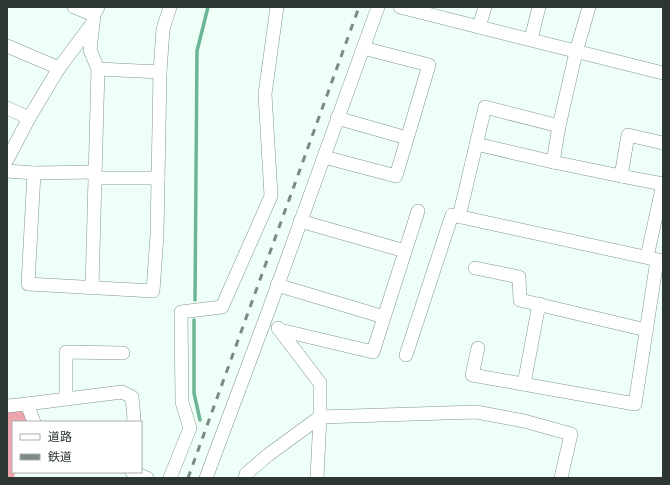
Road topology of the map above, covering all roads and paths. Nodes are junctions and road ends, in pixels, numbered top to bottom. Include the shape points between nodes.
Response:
1 (74, 7) edge
2 (170, 7) edge
3 (276, 7) edge
4 (378, 7) edge
5 (400, 7) edge
6 (485, 7) edge
7 (539, 7) edge
8 (590, 7) edge
9 (95, 15) edge
10 (479, 27) junction
11 (531, 39) junction
12 (7, 46) edge
13 (363, 48) junction
14 (576, 52) junction
15 (59, 68) junction
16 (98, 69) junction
17 (160, 72) junction
18 (663, 73) edge
19 (7, 108) edge
20 (29, 118) junction
21 (337, 118) junction
22 (559, 126) junction
23 (407, 138) junction
24 (663, 143) edge
25 (476, 144) junction
26 (324, 157) junction
27 (7, 160) edge
28 (553, 162) junction
29 (7, 171) edge
30 (34, 173) junction
31 (95, 175) junction
32 (621, 176) junction
33 (158, 178) junction
34 (418, 211) dead end
35 (459, 217) junction
36 (300, 221) junction
37 (405, 251) junction
38 (656, 259) edge
39 (475, 268) dead end
40 (277, 285) junction
41 (92, 287) junction
42 (657, 299) edge
43 (539, 304) junction
44 (268, 312) junction
45 (384, 317) junction
46 (280, 330) junction
47 (646, 330) junction
48 (478, 348) dead end
49 (123, 353) dead end
50 (406, 355) dead end
51 (524, 384) junction
52 (66, 399) junction
53 (27, 404) junction
54 (7, 406) edge
55 (320, 417) junction
56 (34, 421) edge
57 (133, 421) edge
58 (134, 473) edge
59 (147, 478) edge
60 (170, 478) edge
61 (206, 478) edge
62 (245, 478) edge
63 (317, 478) edge
64 (561, 478) edge

1 - 9 street
2 - 17 street via 163,29
3 - 60 street via 265,94 271,196 222,307 181,312 182,402 190,428
4 - 13 street
5 - 10 street
6 - 10 street
7 - 11 street
8 - 14 street
9 - 15 street
9 - 16 street via 90,50
10 - 11 street
11 - 14 street
12 - 15 street
13 - 21 street
13 - 23 street via 429,65
14 - 18 street
14 - 22 street
15 - 20 street
16 - 17 street
16 - 31 street
17 - 33 street
19 - 20 street
20 - 27 street
21 - 23 street
21 - 26 street
22 - 25 street via 485,106
22 - 28 street
23 - 26 street via 396,176
24 - 32 street via 628,135
25 - 28 street
25 - 35 street
26 - 36 street
28 - 32 street
29 - 30 street
30 - 31 street
30 - 41 street via 28,284
31 - 33 street
31 - 41 street
32 - 38 street via 663,184
33 - 41 street via 153,292
34 - 37 street
35 - 38 street
35 - 50 street via 452,216
36 - 37 street
36 - 40 street
37 - 45 street
38 - 42 street
39 - 43 street via 519,277 520,300
40 - 44 street
40 - 45 street
42 - 47 street
43 - 47 street
43 - 51 street
44 - 46 street
44 - 61 street
45 - 46 street via 373,352
46 - 55 street via 320,383
47 - 51 street via 635,404
48 - 51 street via 472,375
49 - 52 street via 66,352
52 - 53 street
52 - 57 street via 122,392 132,397
53 - 54 street
53 - 56 street
55 - 62 street via 268,455 246,474
55 - 63 street
55 - 64 street via 476,412 524,421 571,434
58 - 59 street

